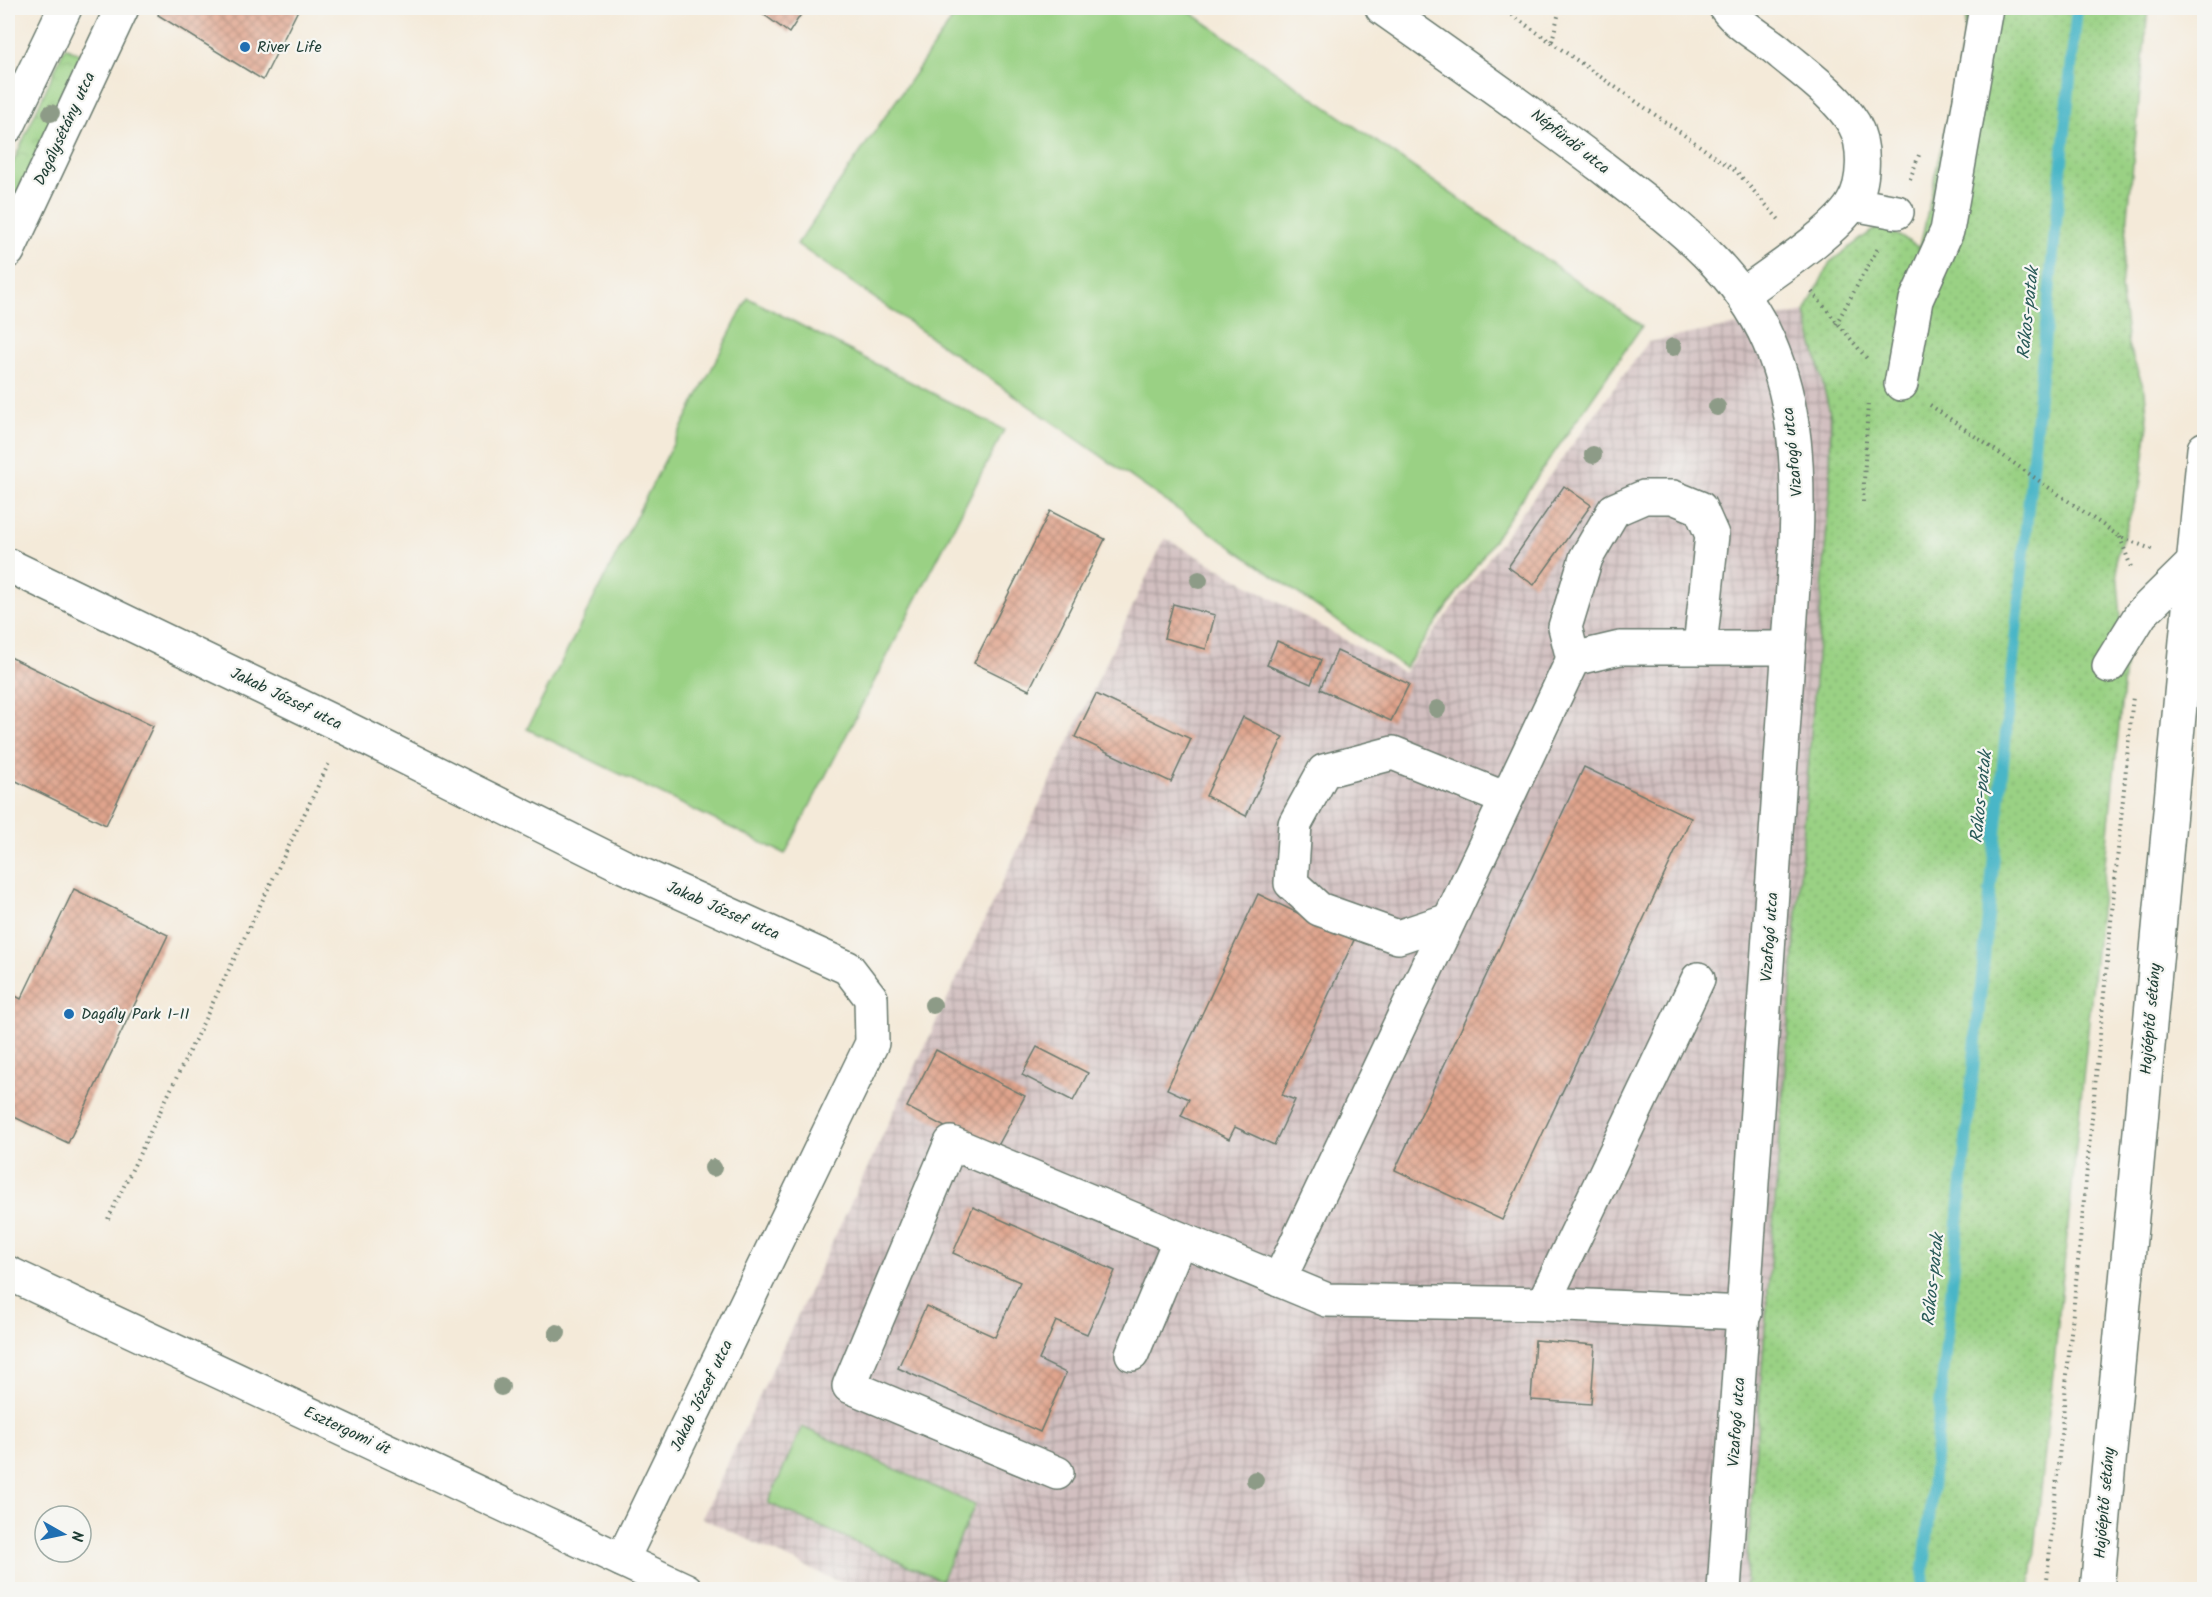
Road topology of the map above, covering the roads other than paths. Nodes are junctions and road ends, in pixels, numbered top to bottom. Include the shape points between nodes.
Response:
1 (66, 8) edge
2 (122, 8) edge
3 (1382, 8) edge
4 (1726, 8) edge
5 (1986, 8) edge
6 (8, 126) edge
7 (1853, 204) junction
8 (1897, 212) road end
9 (8, 251) edge
10 (1743, 294) junction
11 (1901, 384) road end
12 (2205, 449) edge
13 (2192, 564) junction
14 (8, 565) edge
15 (1700, 647) junction
16 (1789, 648) junction
17 (1573, 658) junction
18 (2121, 676) road end
19 (1506, 800) junction
20 (1449, 920) junction
21 (1698, 979) dead end
22 (1180, 1239) junction
23 (8, 1273) edge
24 (1279, 1280) junction
25 (1543, 1304) junction
26 (1745, 1313) junction
27 (1132, 1354) dead end
28 (1057, 1473) dead end
29 (622, 1560) junction
30 (686, 1590) edge
31 (1724, 1590) edge
32 (2097, 1590) edge

1 - 6 street
2 - 9 street, Dagálysétány utca
3 - 10 street, Népfürdő utca via 1531,112 1672,222 1727,273
4 - 7 street via 1838,104 1854,125 1861,144 1862,165
5 - 11 street via 1947,231 1916,300
7 - 8 street
7 - 10 street via 1831,227
10 - 16 street, Vizafogó utca via 1769,341 1781,374 1794,435 1799,489
12 - 13 street, Hajóépítő sétány
13 - 18 street via 2141,614
13 - 32 street, Hajóépítő sétány
14 - 29 street, Jakab József utca via 623,866 848,968 871,998 872,1043
15 - 16 street
15 - 17 street via 1620,648
15 - 17 street via 1712,535 1700,508 1673,497 1644,496 1614,510 1586,558 1565,627
16 - 26 street, Vizafogó utca
17 - 19 street
19 - 20 street
19 - 20 street via 1393,753 1324,771 1295,824 1291,883 1319,909 1398,937
20 - 24 street
21 - 25 street
22 - 24 street
22 - 27 street
22 - 28 street via 951,1143 849,1386
23 - 29 street, Esztergomi út
24 - 25 street via 1327,1300
25 - 26 street
26 - 31 street, Vizafogó utca
29 - 30 street, Esztergomi út

